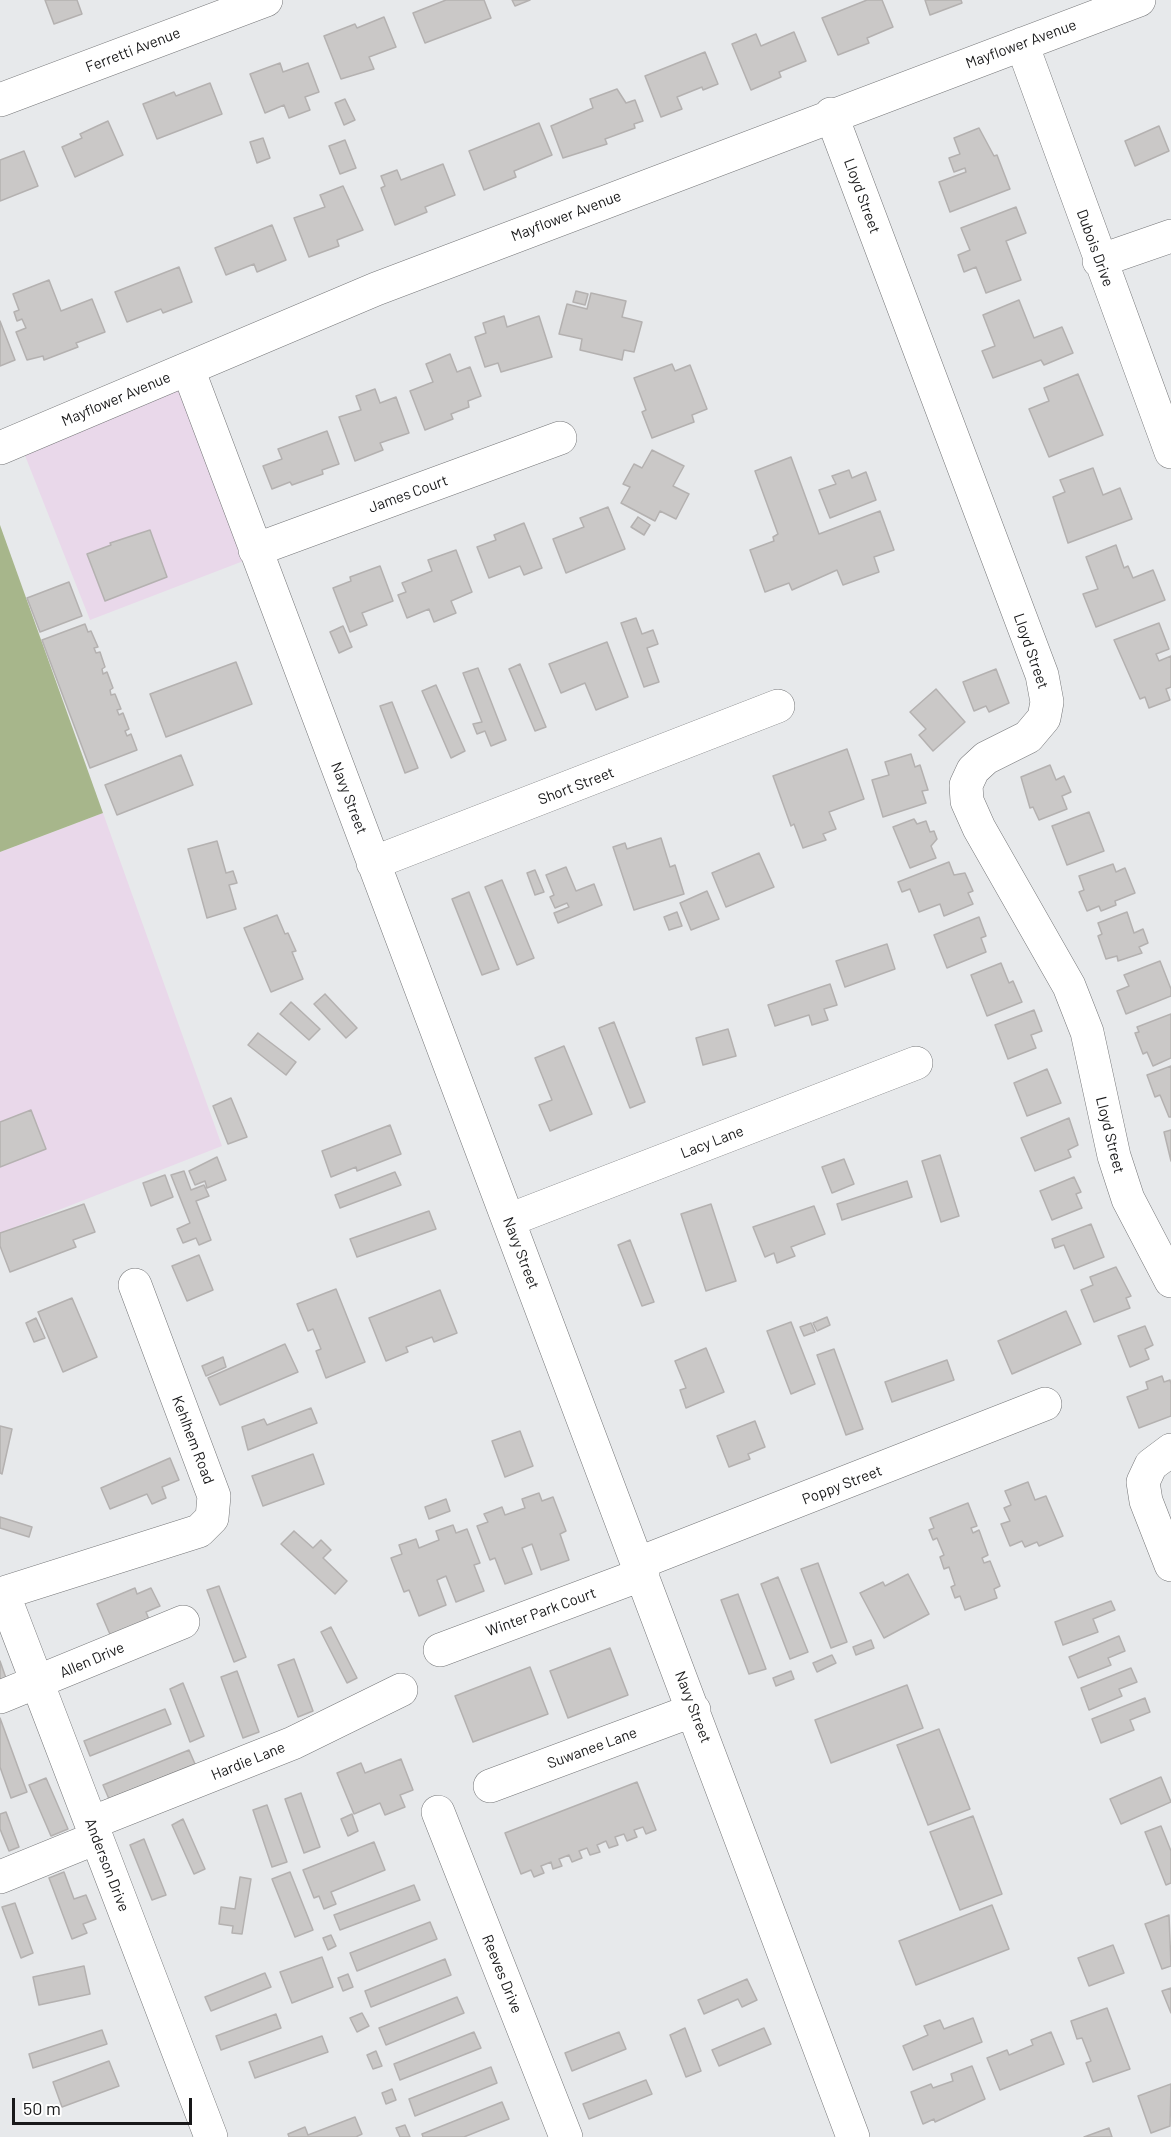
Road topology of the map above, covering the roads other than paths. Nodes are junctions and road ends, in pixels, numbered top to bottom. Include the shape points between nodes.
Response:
1 (266, 0) edge
2 (1139, 0) edge
3 (1022, 44) junction
4 (0, 100) edge
5 (831, 114) junction
6 (1171, 236) edge
7 (1099, 261) junction
8 (188, 369) junction
9 (560, 438) dead end
10 (0, 448) edge
11 (1171, 452) edge
12 (255, 550) junction
13 (778, 706) dead end
14 (374, 863) junction
15 (916, 1063) dead end
16 (509, 1220) junction
17 (1171, 1281) edge
18 (135, 1285) dead end
19 (1045, 1404) dead end
20 (1171, 1450) edge
21 (1171, 1565) edge
22 (641, 1569) junction
23 (1, 1594) edge
24 (183, 1622) dead end
25 (440, 1650) dead end
26 (37, 1683) junction
27 (401, 1690) dead end
28 (0, 1697) edge
29 (694, 1710) junction
30 (490, 1786) dead end
31 (438, 1812) dead end
32 (94, 1831) junction
33 (0, 1877) edge
34 (211, 2137) edge
35 (566, 2137) edge
36 (853, 2137) edge

1 - 4 street, Ferretti Avenue
2 - 3 street, Mayflower Avenue
3 - 5 street, Mayflower Avenue
3 - 7 street, Dubois Drive
5 - 8 street, Mayflower Avenue via 376,289
5 - 17 street, Lloyd Street via 1042,675 1047,702 1044,718 1028,737 986,758 973,770 966,785 967,801 1069,986 1087,1032 1114,1156 1128,1199
6 - 7 street
7 - 11 street, Dubois Drive
8 - 10 street, Mayflower Avenue
8 - 12 street, Navy Street
9 - 12 street, James Court
12 - 14 street, Navy Street
13 - 14 street, Short Street
14 - 16 street, Navy Street
15 - 16 street, Lacy Lane
16 - 22 street, Navy Street
18 - 23 street, Kehlhem Road via 214,1496 212,1518 199,1531
19 - 22 street, Poppy Street
20 - 21 street via 1151,1465 1143,1482 1146,1501
22 - 25 street, Winter Park Court
22 - 29 street, Navy Street
23 - 26 street, Anderson Drive
24 - 26 street, Allen Drive
26 - 28 street, Allen Drive
26 - 32 street, Anderson Drive
27 - 32 street, Hardie Lane via 293,1743
29 - 30 street, Suwanee Lane
29 - 36 street, Navy Street
31 - 35 street, Reeves Drive
32 - 33 street, Hardie Lane
32 - 34 street, Anderson Drive

